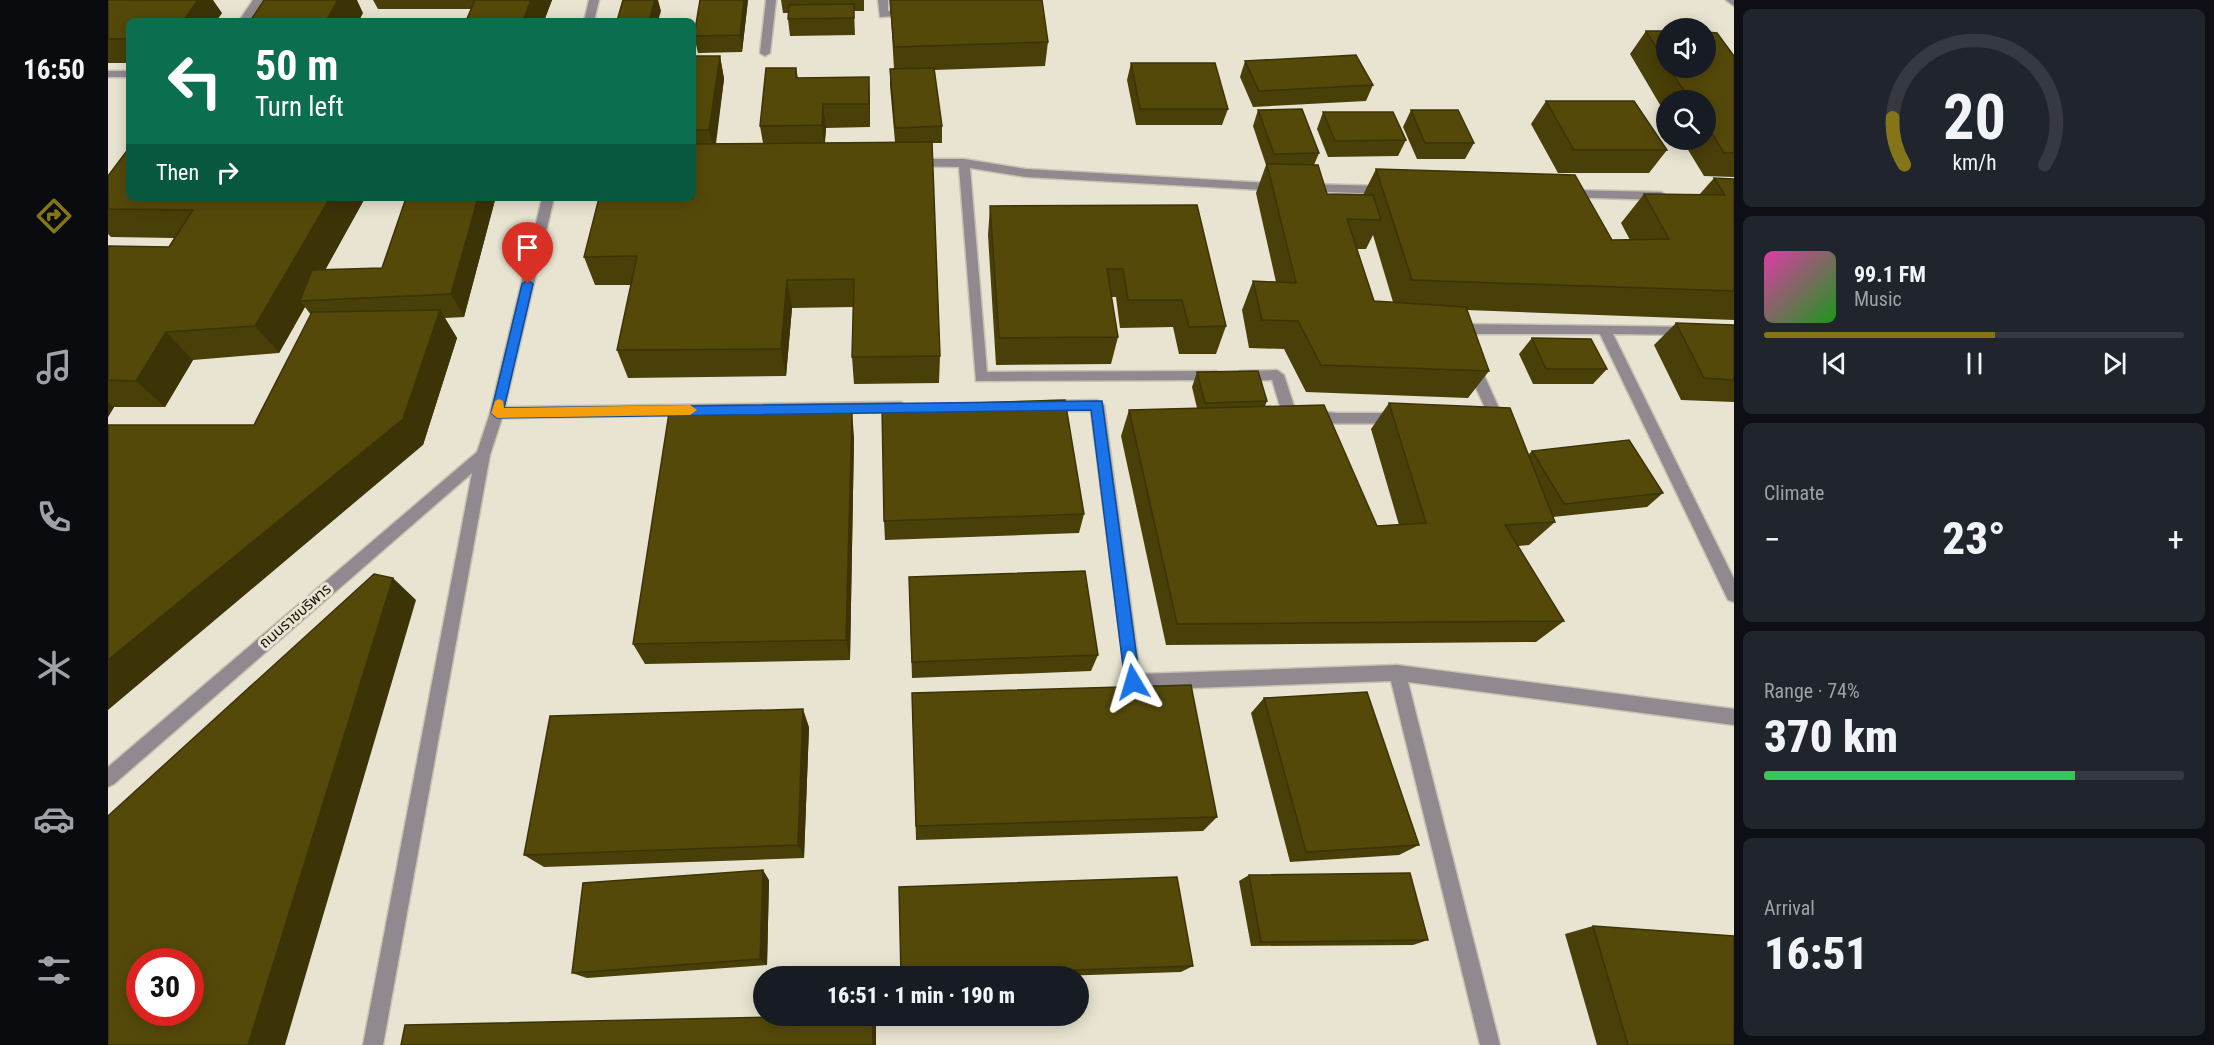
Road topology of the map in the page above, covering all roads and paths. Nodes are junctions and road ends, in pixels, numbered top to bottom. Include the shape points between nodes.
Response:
1 (258, 0) edge
2 (594, 0) edge
3 (771, 0) edge
4 (883, 0) edge
5 (916, 11) edge
6 (246, 18) edge
7 (590, 18) edge
8 (765, 53) dead end
9 (108, 74) edge
10 (126, 74) edge
11 (905, 163) edge
12 (964, 163) junction
13 (1401, 190) edge
14 (1556, 194) edge
15 (1675, 196) edge
16 (547, 201) edge
17 (1604, 330) junction
18 (1699, 330) edge
19 (1038, 406) edge
20 (921, 407) edge
21 (497, 413) junction
22 (1473, 417) edge
23 (1416, 418) edge
24 (483, 455) junction
25 (1734, 595) edge
26 (1396, 673) junction
27 (1734, 717) edge
28 (108, 778) edge
29 (373, 1045) edge
30 (1490, 1045) edge

1 - 6 street
2 - 7 street
3 - 8 street
4 - 5 street via 883,15
9 - 10 street
11 - 12 street
12 - 13 street via 1070,176
12 - 23 street via 981,377 1277,375 1290,414
14 - 15 street
16 - 21 street
17 - 18 street
17 - 22 street via 1457,329 1496,417
17 - 25 street
19 - 26 street via 1097,405 1133,682
20 - 21 street
21 - 24 street
24 - 28 street, ถนนราชบริพาร
24 - 29 street
26 - 27 street
26 - 30 street

